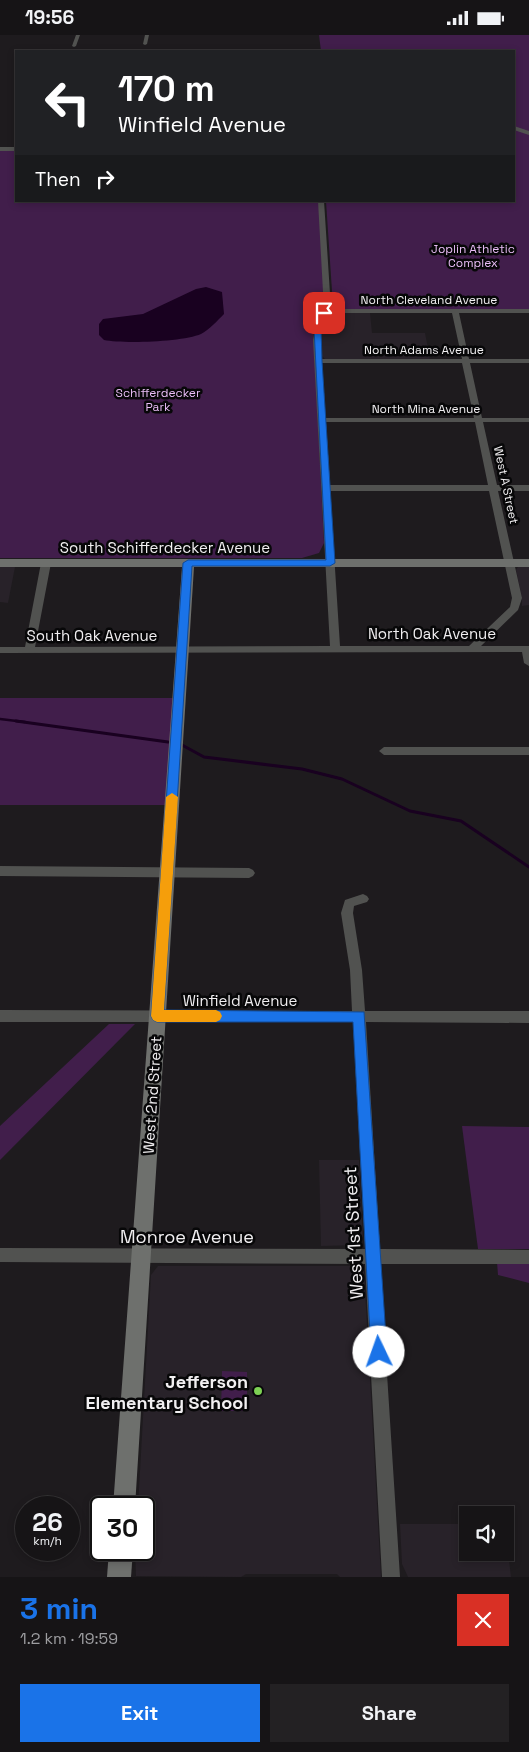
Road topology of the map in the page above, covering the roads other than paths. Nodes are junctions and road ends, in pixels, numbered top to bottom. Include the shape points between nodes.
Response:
1 (78, 35) edge
2 (147, 35) edge
3 (145, 44) dead end
4 (74, 46) dead end
5 (515, 128) edge
6 (529, 133) edge
7 (0, 149) edge
8 (15, 149) edge
9 (321, 202) edge
10 (328, 311) junction
11 (455, 311) junction
12 (529, 311) edge
13 (318, 361) junction
14 (466, 361) junction
15 (529, 361) edge
16 (323, 420) junction
17 (479, 420) junction
18 (529, 420) edge
19 (327, 488) junction
20 (494, 488) junction
21 (529, 488) edge
22 (0, 563) edge
23 (46, 563) junction
24 (188, 563) junction
25 (330, 563) junction
26 (510, 563) junction
27 (529, 563) edge
28 (473, 648) junction
29 (0, 649) edge
30 (335, 649) junction
31 (527, 649) edge
32 (29, 650) junction
33 (182, 650) junction
34 (529, 663) edge
35 (384, 751) dead end
36 (529, 751) edge
37 (0, 871) edge
38 (167, 871) junction
39 (249, 873) dead end
40 (364, 899) dead end
41 (0, 1016) edge
42 (157, 1016) junction
43 (359, 1016) junction
44 (529, 1017) edge
45 (0, 1255) edge
46 (141, 1255) junction
47 (374, 1255) junction
48 (529, 1257) edge
49 (125, 1496) edge
50 (120, 1561) edge
51 (119, 1577) edge
52 (391, 1577) edge

1 - 4 street
2 - 3 street
5 - 6 street
7 - 8 street
9 - 10 street
10 - 11 street, North Cleveland Avenue
10 - 13 street via 318,322
11 - 12 street, North Cleveland Avenue
11 - 14 street, West A Street
13 - 14 street, North Adams Avenue
13 - 16 street
14 - 15 street, North Adams Avenue
14 - 17 street, West A Street
16 - 17 street, North Mina Avenue
16 - 19 street
17 - 18 street, North Mina Avenue
17 - 20 street, West A Street
19 - 20 street
19 - 25 street
20 - 21 street
20 - 26 street, West A Street
22 - 23 street, South Schifferdecker Avenue
23 - 24 street, South Schifferdecker Avenue
23 - 32 street
24 - 25 street, South Schifferdecker Avenue
24 - 33 street, West 2nd Street
25 - 26 street, South Schifferdecker Avenue
25 - 30 street
26 - 27 street, South Schifferdecker Avenue
26 - 28 street, West A Street via 517,598 515,608
28 - 30 street, North Oak Avenue
28 - 31 street, North Oak Avenue
29 - 32 street, South Oak Avenue
30 - 33 street, South Oak Avenue
31 - 34 street
32 - 33 street, South Oak Avenue
33 - 38 street, West 2nd Street
35 - 36 street
37 - 38 street
38 - 39 street
38 - 42 street, West 2nd Street
40 - 43 street, West 1st Street via 353,901 347,907
41 - 42 street, Winfield Avenue
42 - 43 street, Winfield Avenue
42 - 46 street, West 2nd Street
43 - 44 street, Winfield Avenue
43 - 47 street, West 1st Street
45 - 46 street, Monroe Avenue
46 - 47 street, Monroe Avenue
46 - 49 street, West 2nd Street
47 - 48 street, Monroe Avenue
47 - 52 street, West 1st Street
50 - 51 street

